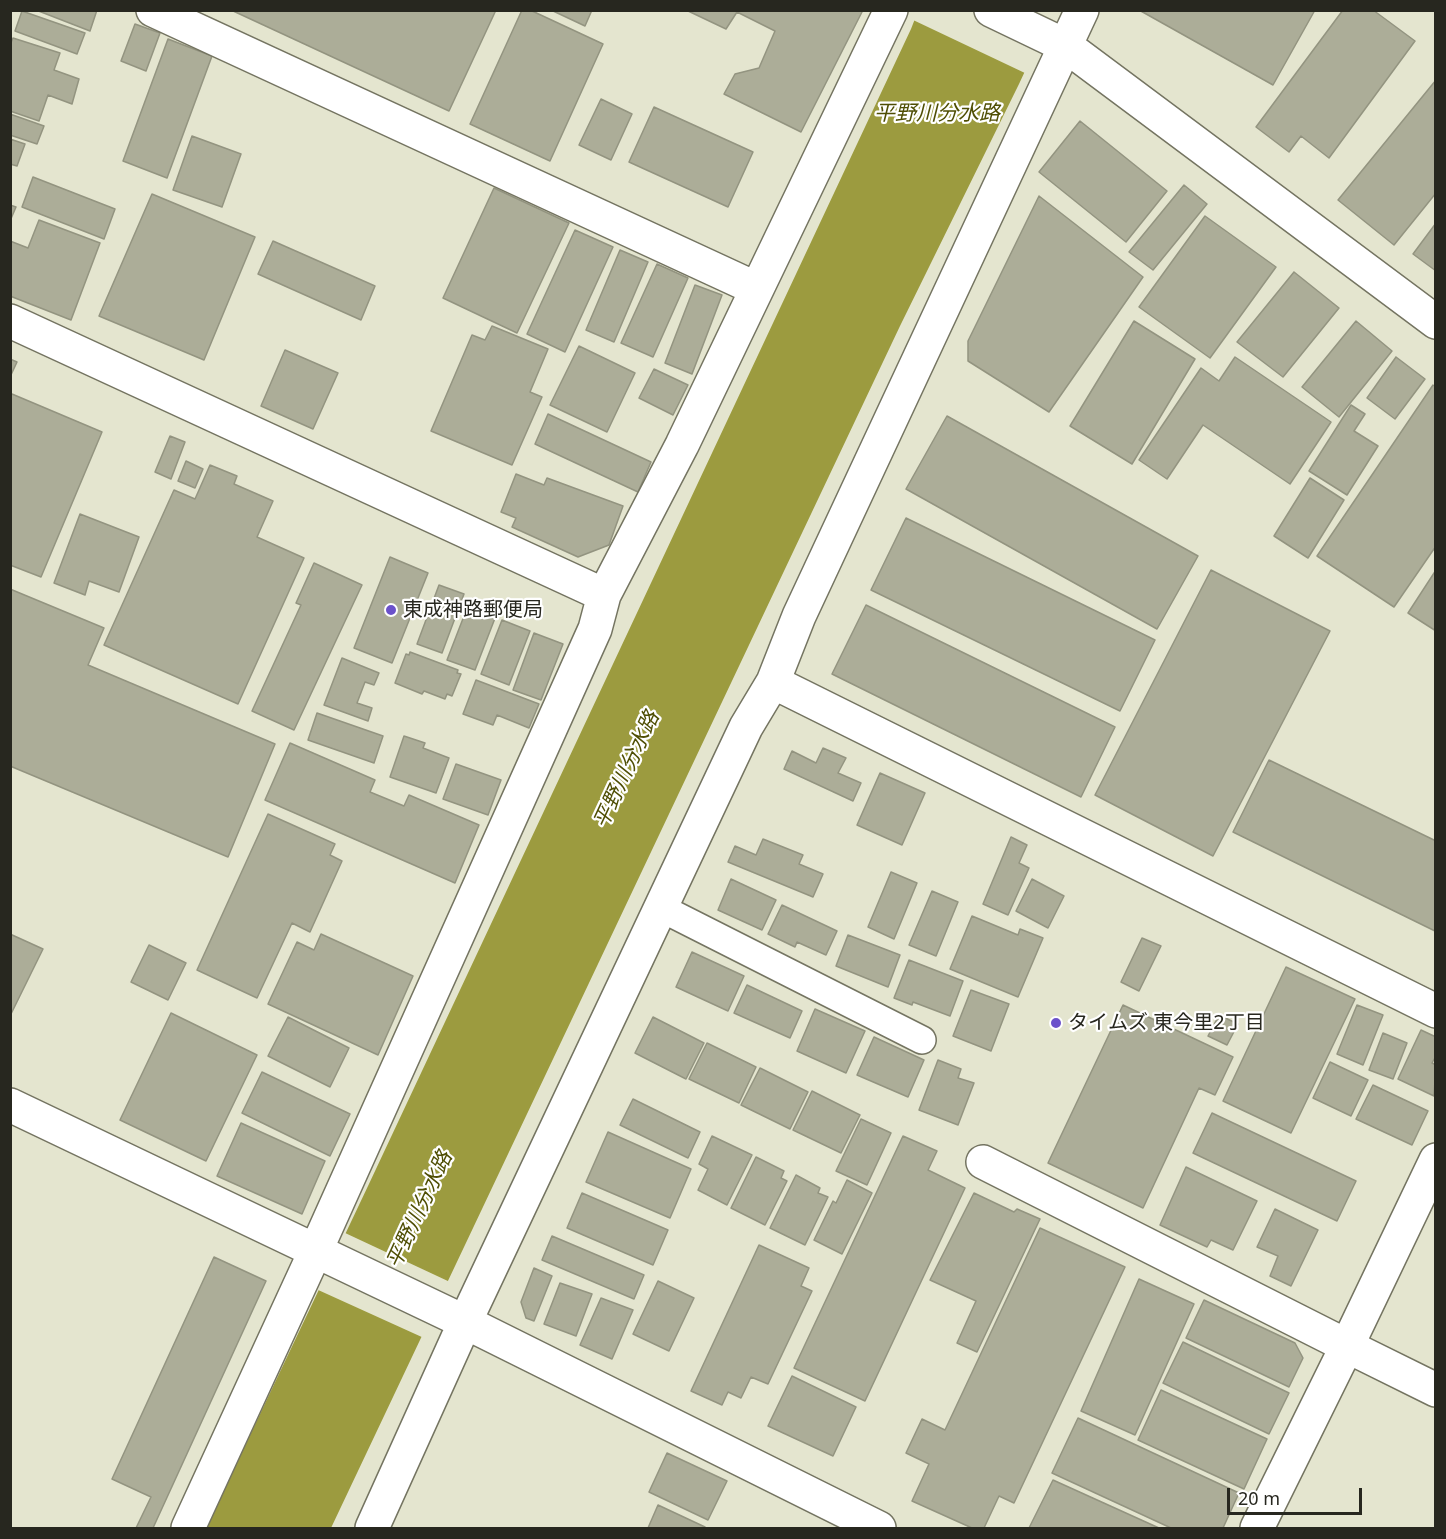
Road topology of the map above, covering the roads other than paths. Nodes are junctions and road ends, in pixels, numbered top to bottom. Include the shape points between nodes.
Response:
1 (153, 10) edge
2 (891, 10) edge
3 (991, 10) edge
4 (1082, 10) edge
5 (1056, 41) junction
6 (757, 289) junction
7 (10, 321) edge
8 (1436, 322) edge
9 (604, 595) junction
10 (773, 682) junction
11 (661, 908) junction
12 (1436, 1011) edge
13 (922, 1040) dead end
14 (10, 1105) edge
15 (1436, 1160) edge
16 (984, 1162) dead end
17 (322, 1253) junction
18 (454, 1316) junction
19 (1347, 1346) junction
20 (1436, 1390) edge
21 (188, 1528) edge
22 (372, 1528) edge
23 (879, 1528) edge
24 (1257, 1528) edge

1 - 6 street
2 - 6 street
3 - 5 street
4 - 5 street
5 - 8 street
5 - 10 street
6 - 9 street
7 - 9 street
9 - 17 street via 595,629
10 - 11 street via 746,726
10 - 12 street
11 - 13 lane
11 - 18 street
14 - 17 street
15 - 19 street
16 - 19 street
17 - 18 street
17 - 21 street
18 - 22 street
18 - 23 street
19 - 20 street
19 - 24 street

